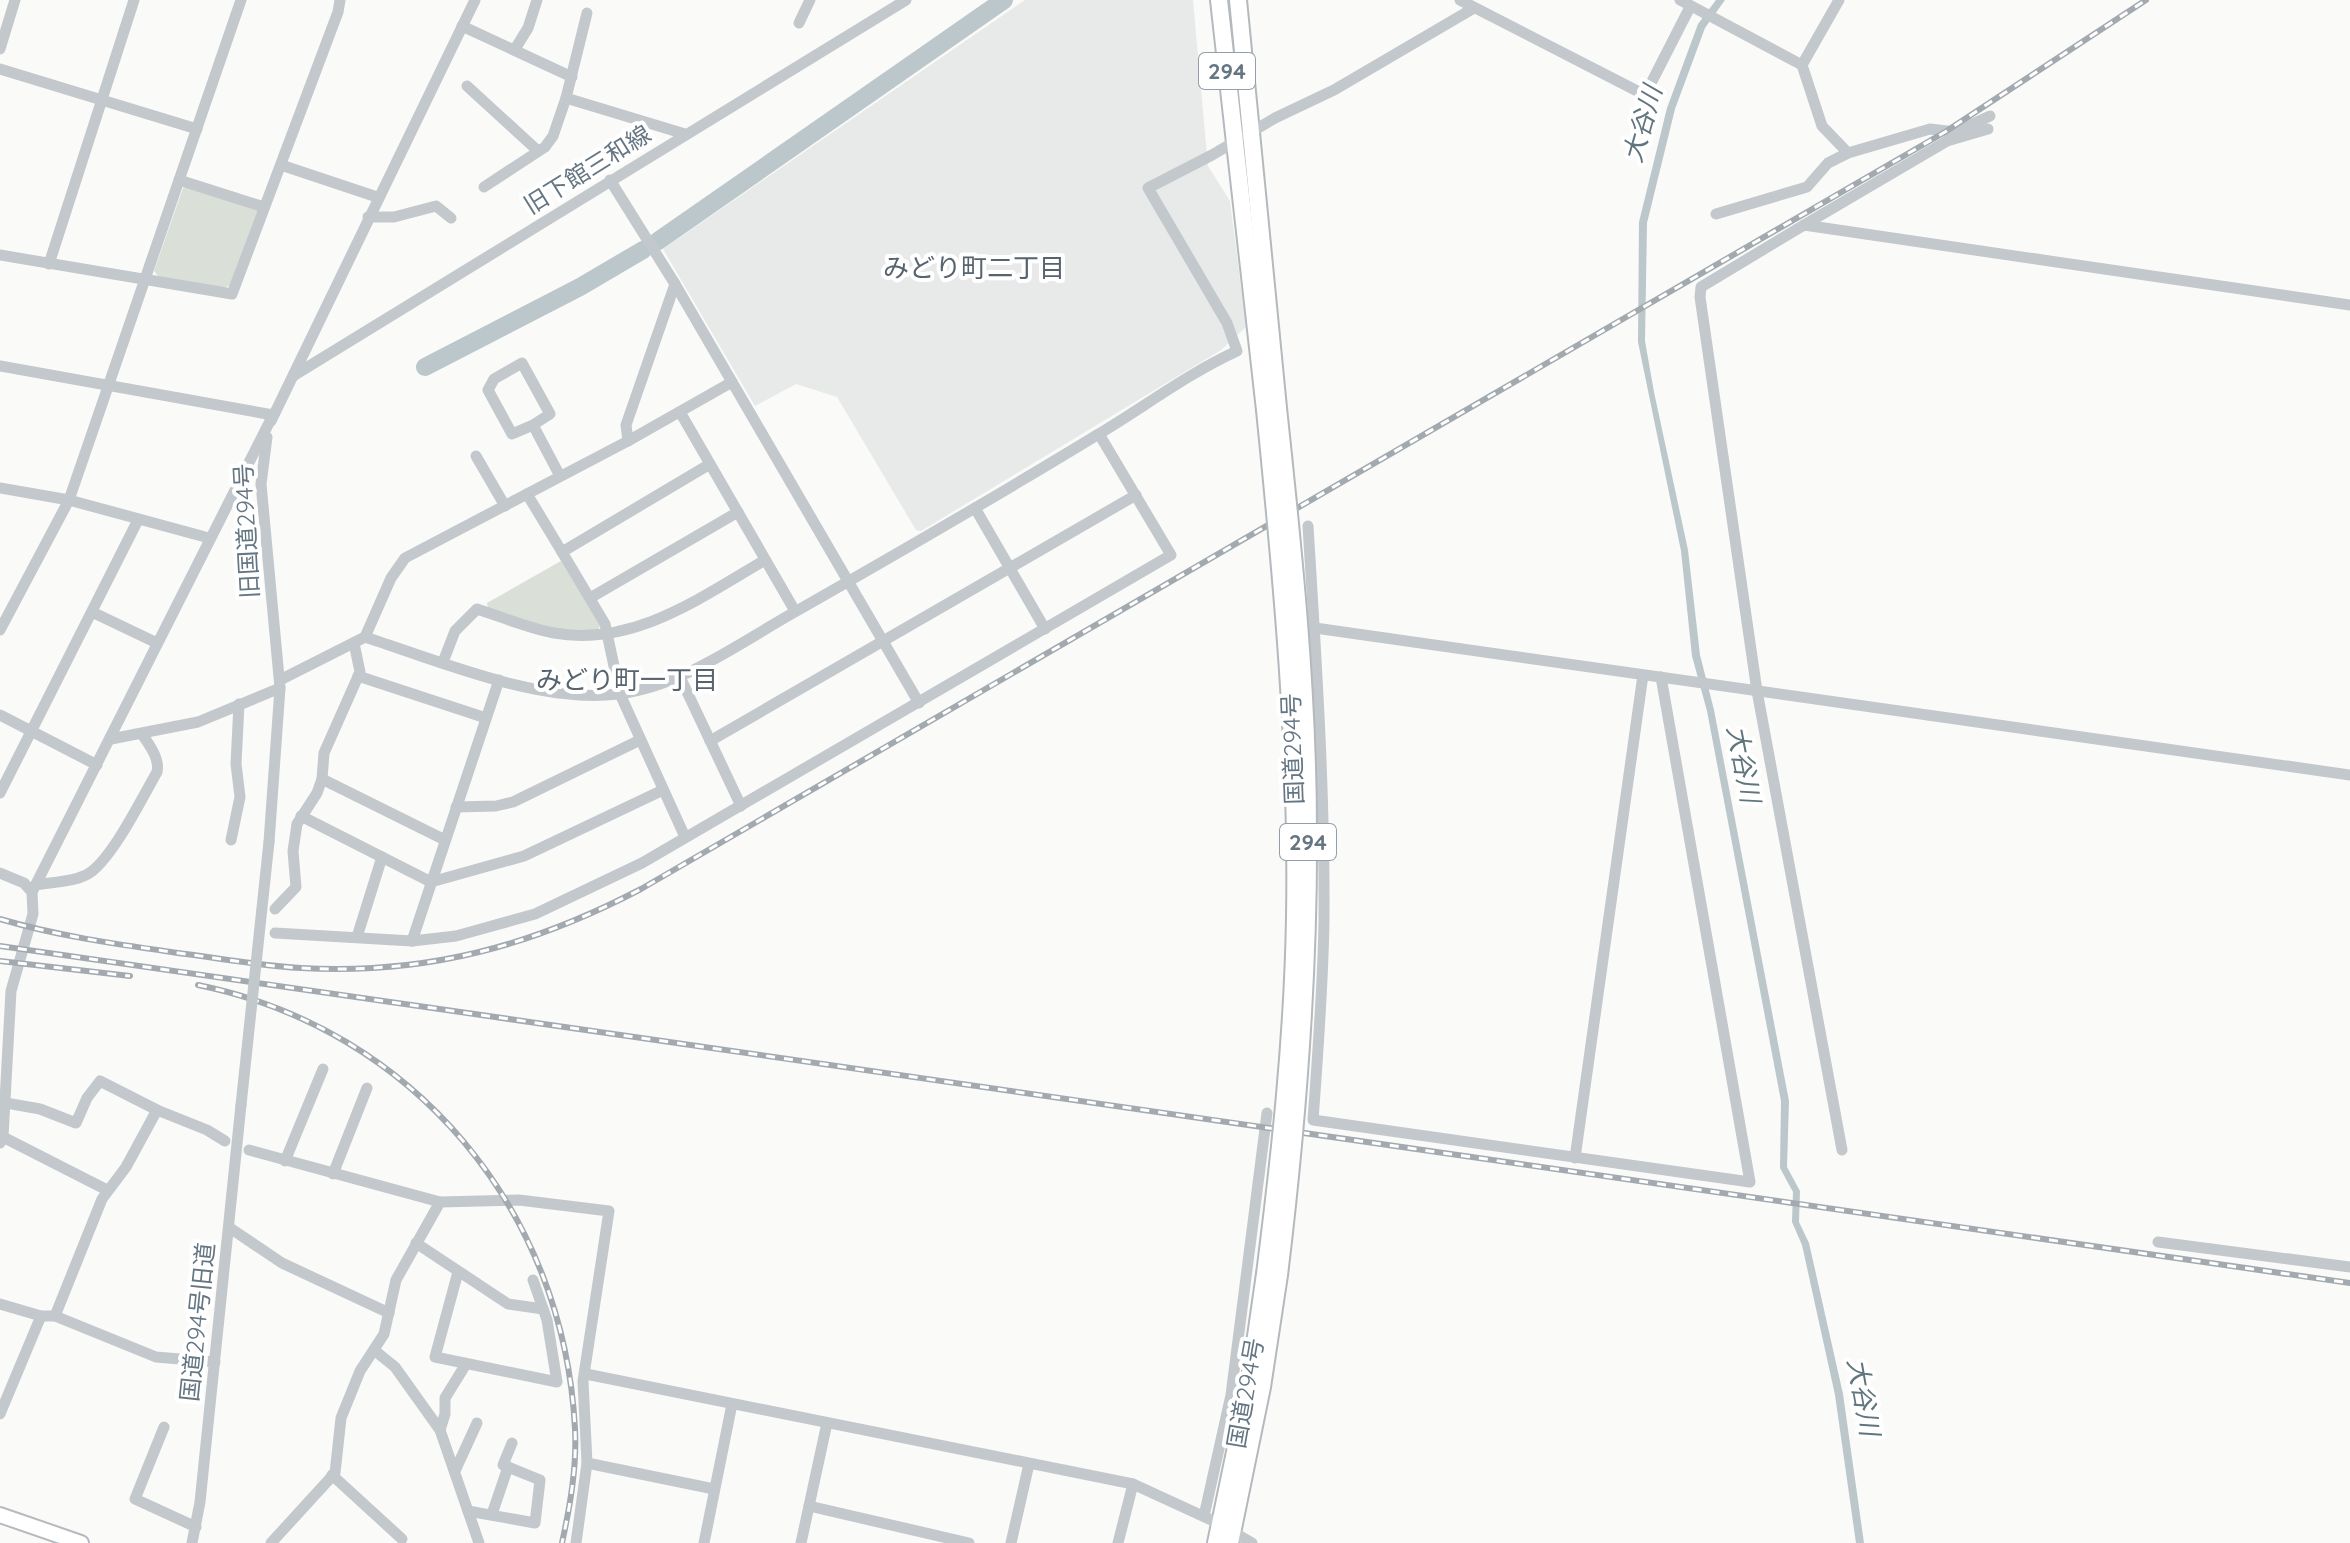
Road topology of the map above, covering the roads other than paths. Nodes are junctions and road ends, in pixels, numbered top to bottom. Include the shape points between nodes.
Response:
1 (15, 0) edge
2 (134, 0) edge
3 (241, 0) edge
4 (339, 0) edge
5 (475, 0) edge
6 (537, 0) edge
7 (810, 0) edge
8 (906, 0) edge
9 (1219, 0) edge
10 (1238, 0) edge
11 (1460, 0) edge
12 (1839, 0) edge
13 (1689, 6) edge
14 (1474, 8) junction
15 (587, 13) dead end
16 (799, 23) dead end
17 (462, 26) junction
18 (0, 49) edge
19 (515, 49) junction
20 (1802, 65) junction
21 (0, 69) edge
22 (572, 77) junction
23 (467, 86) dead end
24 (566, 98) junction
25 (102, 100) junction
26 (1990, 116) dead end
27 (197, 129) junction
28 (1988, 129) dead end
29 (1250, 133) junction
30 (685, 134) junction
31 (1235, 142) junction
32 (538, 151) junction
33 (1848, 153) junction
34 (281, 165) junction
35 (179, 180) junction
36 (610, 180) junction
37 (484, 187) dead end
38 (377, 197) junction
39 (264, 207) junction
40 (1716, 214) dead end
41 (368, 217) junction
42 (451, 218) dead end
43 (1804, 225) junction
44 (0, 255) edge
45 (49, 264) junction
46 (146, 280) junction
47 (675, 284) junction
48 (2350, 305) edge
49 (0, 366) edge
50 (292, 376) junction
51 (732, 382) junction
52 (110, 385) junction
53 (1272, 409) junction
54 (680, 412) junction
55 (273, 415) junction
56 (533, 425) junction
57 (1099, 434) junction
58 (628, 441) junction
59 (476, 456) dead end
60 (710, 464) junction
61 (560, 476) junction
62 (0, 488) edge
63 (527, 494) junction
64 (1136, 495) junction
65 (69, 500) junction
66 (505, 506) junction
67 (975, 508) junction
68 (738, 512) junction
69 (138, 520) junction
70 (1308, 526) dead end
71 (209, 538) junction
72 (562, 552) junction
73 (765, 560) junction
74 (1010, 568) junction
75 (849, 581) junction
76 (590, 598) junction
77 (795, 611) junction
78 (92, 612) junction
79 (1315, 628) junction
80 (1045, 629) junction
81 (0, 630) edge
82 (609, 635) junction
83 (359, 640) junction
84 (885, 641) junction
85 (157, 643) junction
86 (443, 662) junction
87 (1643, 675) junction
88 (358, 676) junction
89 (680, 677) junction
90 (1667, 678) junction
91 (499, 680) junction
92 (280, 684) junction
93 (1754, 691) junction
94 (620, 694) junction
95 (919, 703) junction
96 (239, 704) junction
97 (0, 715) edge
98 (486, 718) junction
99 (31, 731) junction
100 (142, 734) junction
101 (111, 739) junction
102 (640, 740) junction
103 (710, 741) junction
104 (97, 765) junction
105 (2350, 775) edge
106 (322, 779) junction
107 (663, 790) junction
108 (0, 793) edge
109 (741, 806) junction
110 (456, 807) junction
111 (301, 816) junction
112 (685, 837) junction
113 (230, 840) dead end
114 (445, 840) junction
115 (382, 857) junction
116 (0, 873) edge
117 (431, 882) junction
118 (34, 888) junction
119 (275, 909) dead end
120 (275, 933) dead end
121 (357, 937) junction
122 (412, 941) junction
123 (6, 991) edge
124 (323, 1069) dead end
125 (367, 1088) dead end
126 (2, 1103) edge
127 (241, 1105) joint
128 (157, 1110) junction
129 (1267, 1113) dead end
130 (2, 1140) edge
131 (225, 1141) dead end
132 (249, 1150) dead end
133 (1842, 1150) dead end
134 (1575, 1158) junction
135 (285, 1161) junction
136 (333, 1174) junction
137 (107, 1190) junction
138 (440, 1202) junction
139 (230, 1228) junction
140 (2158, 1242) dead end
141 (416, 1243) junction
142 (2350, 1267) edge
143 (458, 1272) junction
144 (533, 1280) dead end
145 (0, 1304) edge
146 (543, 1309) junction
147 (389, 1313) junction
148 (41, 1316) junction
149 (55, 1316) junction
150 (374, 1350) junction
151 (215, 1362) junction
152 (466, 1364) junction
153 (586, 1374) junction
154 (732, 1404) junction
155 (0, 1414) edge
156 (477, 1423) dead end
157 (827, 1423) junction
158 (164, 1427) dead end
159 (440, 1430) junction
160 (512, 1443) dead end
161 (587, 1463) junction
162 (1029, 1464) junction
163 (508, 1467) junction
164 (455, 1471) junction
165 (332, 1475) junction
166 (1133, 1484) junction
167 (714, 1489) junction
168 (809, 1506) junction
169 (468, 1511) junction
170 (492, 1514) junction
171 (0, 1515) edge
172 (1204, 1516) junction
173 (196, 1527) junction
174 (1228, 1533) edge
175 (402, 1539) dead end
176 (81, 1543) edge
177 (192, 1543) edge
178 (271, 1543) edge
179 (479, 1543) edge
180 (576, 1543) edge
181 (704, 1543) edge
182 (801, 1543) edge
183 (969, 1543) edge
184 (1011, 1543) edge
185 (1118, 1543) edge
186 (1216, 1543) edge
187 (1252, 1543) edge

1 - 18 street
2 - 25 street
3 - 27 street
4 - 34 street
5 - 17 street, 旧国道294号
6 - 19 street
7 - 16 street
8 - 30 street, 旧下館三和線
9 - 31 highway, 国道294号 / 294
10 - 29 highway, 国道294号 / 294
11 - 14 street
12 - 20 street
13 - 14 street via 1645,95
13 - 20 street
14 - 29 street
15 - 22 street
17 - 19 street
17 - 38 street, 旧国道294号
19 - 22 street
20 - 33 street via 1822,126
21 - 25 street
22 - 24 street
23 - 32 street
24 - 30 street
24 - 32 street via 553,136
25 - 27 street
25 - 45 street
26 - 33 street via 1955,132 1930,129
27 - 35 street
28 - 43 street via 1947,141
29 - 31 street
29 - 53 highway, 国道294号 / 294
30 - 36 street, 旧下館三和線
31 - 53 highway, 国道294号 / 294
31 - 57 street via 1148,188 1227,323 1237,351
32 - 37 street
33 - 40 street via 1828,163 1807,187
34 - 38 street
34 - 39 street
35 - 39 street
35 - 46 street
36 - 47 street
36 - 50 street, 旧下館三和線
38 - 41 street, 旧国道294号
39 - 46 street via 232,294
41 - 42 street via 394,217 436,206
41 - 50 street, 旧国道294号
43 - 48 street
43 - 93 street via 1701,287
44 - 45 street
45 - 46 street
46 - 52 street
47 - 51 street
47 - 58 street via 626,425
49 - 52 street
50 - 55 street, 旧国道294号
51 - 54 street
51 - 75 street
52 - 55 street
52 - 65 street
53 - 174 highway, 国道294号 / 294, bridge via 1290,677 1295,888 1272,1275 1249,1385
54 - 58 street
54 - 60 street
55 - 71 street
55 - 92 street, 旧国道294号 via 261,484
56 - 56 street via 512,434 488,390 494,379 522,363 550,414
56 - 61 street
57 - 64 street
57 - 67 street
58 - 61 street
59 - 66 street
60 - 68 street
60 - 72 street
61 - 63 street
62 - 65 street
63 - 66 street
63 - 72 street
64 - 74 street
64 - 80 street via 1171,555
65 - 69 street
65 - 81 street
66 - 83 street via 405,558
67 - 74 street
67 - 75 street
68 - 73 street
68 - 76 street
69 - 71 street
69 - 78 street
70 - 79 street
71 - 85 street
72 - 76 street
73 - 77 street
73 - 82 street via 658,619
74 - 80 street
74 - 84 street
75 - 77 street
75 - 84 street
76 - 82 street
77 - 89 street
78 - 85 street
78 - 99 street
79 - 87 street
79 - 134 street via 1324,889 1313,1120
80 - 95 street
82 - 86 street via 549,632 477,609 455,631
82 - 94 street
83 - 86 street
83 - 88 street
83 - 92 street
84 - 95 street
84 - 103 street
85 - 101 street
86 - 91 street
87 - 90 street
87 - 134 street
88 - 98 street
88 - 106 street via 324,753
89 - 94 street
89 - 103 street
90 - 93 street
90 - 134 street via 1750,1182
91 - 94 street via 566,695
91 - 98 street
92 - 96 street
92 - 127 street, 旧国道294号, bridge
93 - 105 street
93 - 133 street
94 - 102 street
95 - 109 street
96 - 100 street via 198,722
96 - 113 street via 240,797
97 - 99 street
98 - 110 street
99 - 104 street
99 - 108 street
100 - 101 street
100 - 118 street via 157,772 110,850 91,872
101 - 104 street
102 - 107 street
102 - 110 street via 513,802
103 - 109 street
104 - 118 street
106 - 111 street
106 - 114 street
107 - 112 street
107 - 117 street via 524,856
109 - 112 street
110 - 114 street
111 - 115 street
111 - 119 street via 293,851 296,887
112 - 122 street via 535,914 456,936
114 - 117 street
115 - 117 street
115 - 121 street
116 - 118 street
117 - 122 street
118 - 123 street via 33,914
120 - 121 street
121 - 122 street
123 - 126 street
124 - 135 street
125 - 136 street
126 - 128 street via 40,1109 76,1123 100,1081
126 - 130 street
127 - 139 street, 国道294号旧道
128 - 131 street
128 - 137 street
129 - 172 street via 1231,1395
130 - 137 street
132 - 135 street
135 - 136 street
136 - 138 street
137 - 149 street
138 - 141 street
138 - 153 street via 519,1200 609,1211
139 - 147 street via 282,1263
139 - 151 street, 国道294号旧道
140 - 142 street
141 - 143 street
141 - 147 street via 396,1280
143 - 146 street via 508,1304
143 - 152 street via 435,1357
144 - 146 street
145 - 148 street
146 - 152 street via 557,1382
147 - 150 street
148 - 149 street
148 - 155 street
149 - 151 street via 156,1357
150 - 159 street via 395,1367
150 - 165 street via 341,1418
151 - 173 street, 国道294号旧道
152 - 159 street via 445,1398
153 - 154 street
153 - 161 street
154 - 157 street
154 - 167 street
156 - 164 street
157 - 162 street
157 - 168 street
158 - 173 street via 135,1499
159 - 164 street
160 - 163 street via 503,1465
161 - 167 street
161 - 180 street
162 - 166 street
162 - 184 street
163 - 170 street
163 - 170 street via 540,1480 535,1523
164 - 169 street
165 - 175 street
165 - 178 street
166 - 172 street
166 - 185 street
167 - 181 street
168 - 182 street
168 - 183 street
169 - 170 street
169 - 179 street
171 - 176 main road
172 - 174 street
173 - 177 street, 国道294号旧道
174 - 186 highway, 国道294号 / 294
174 - 187 street

